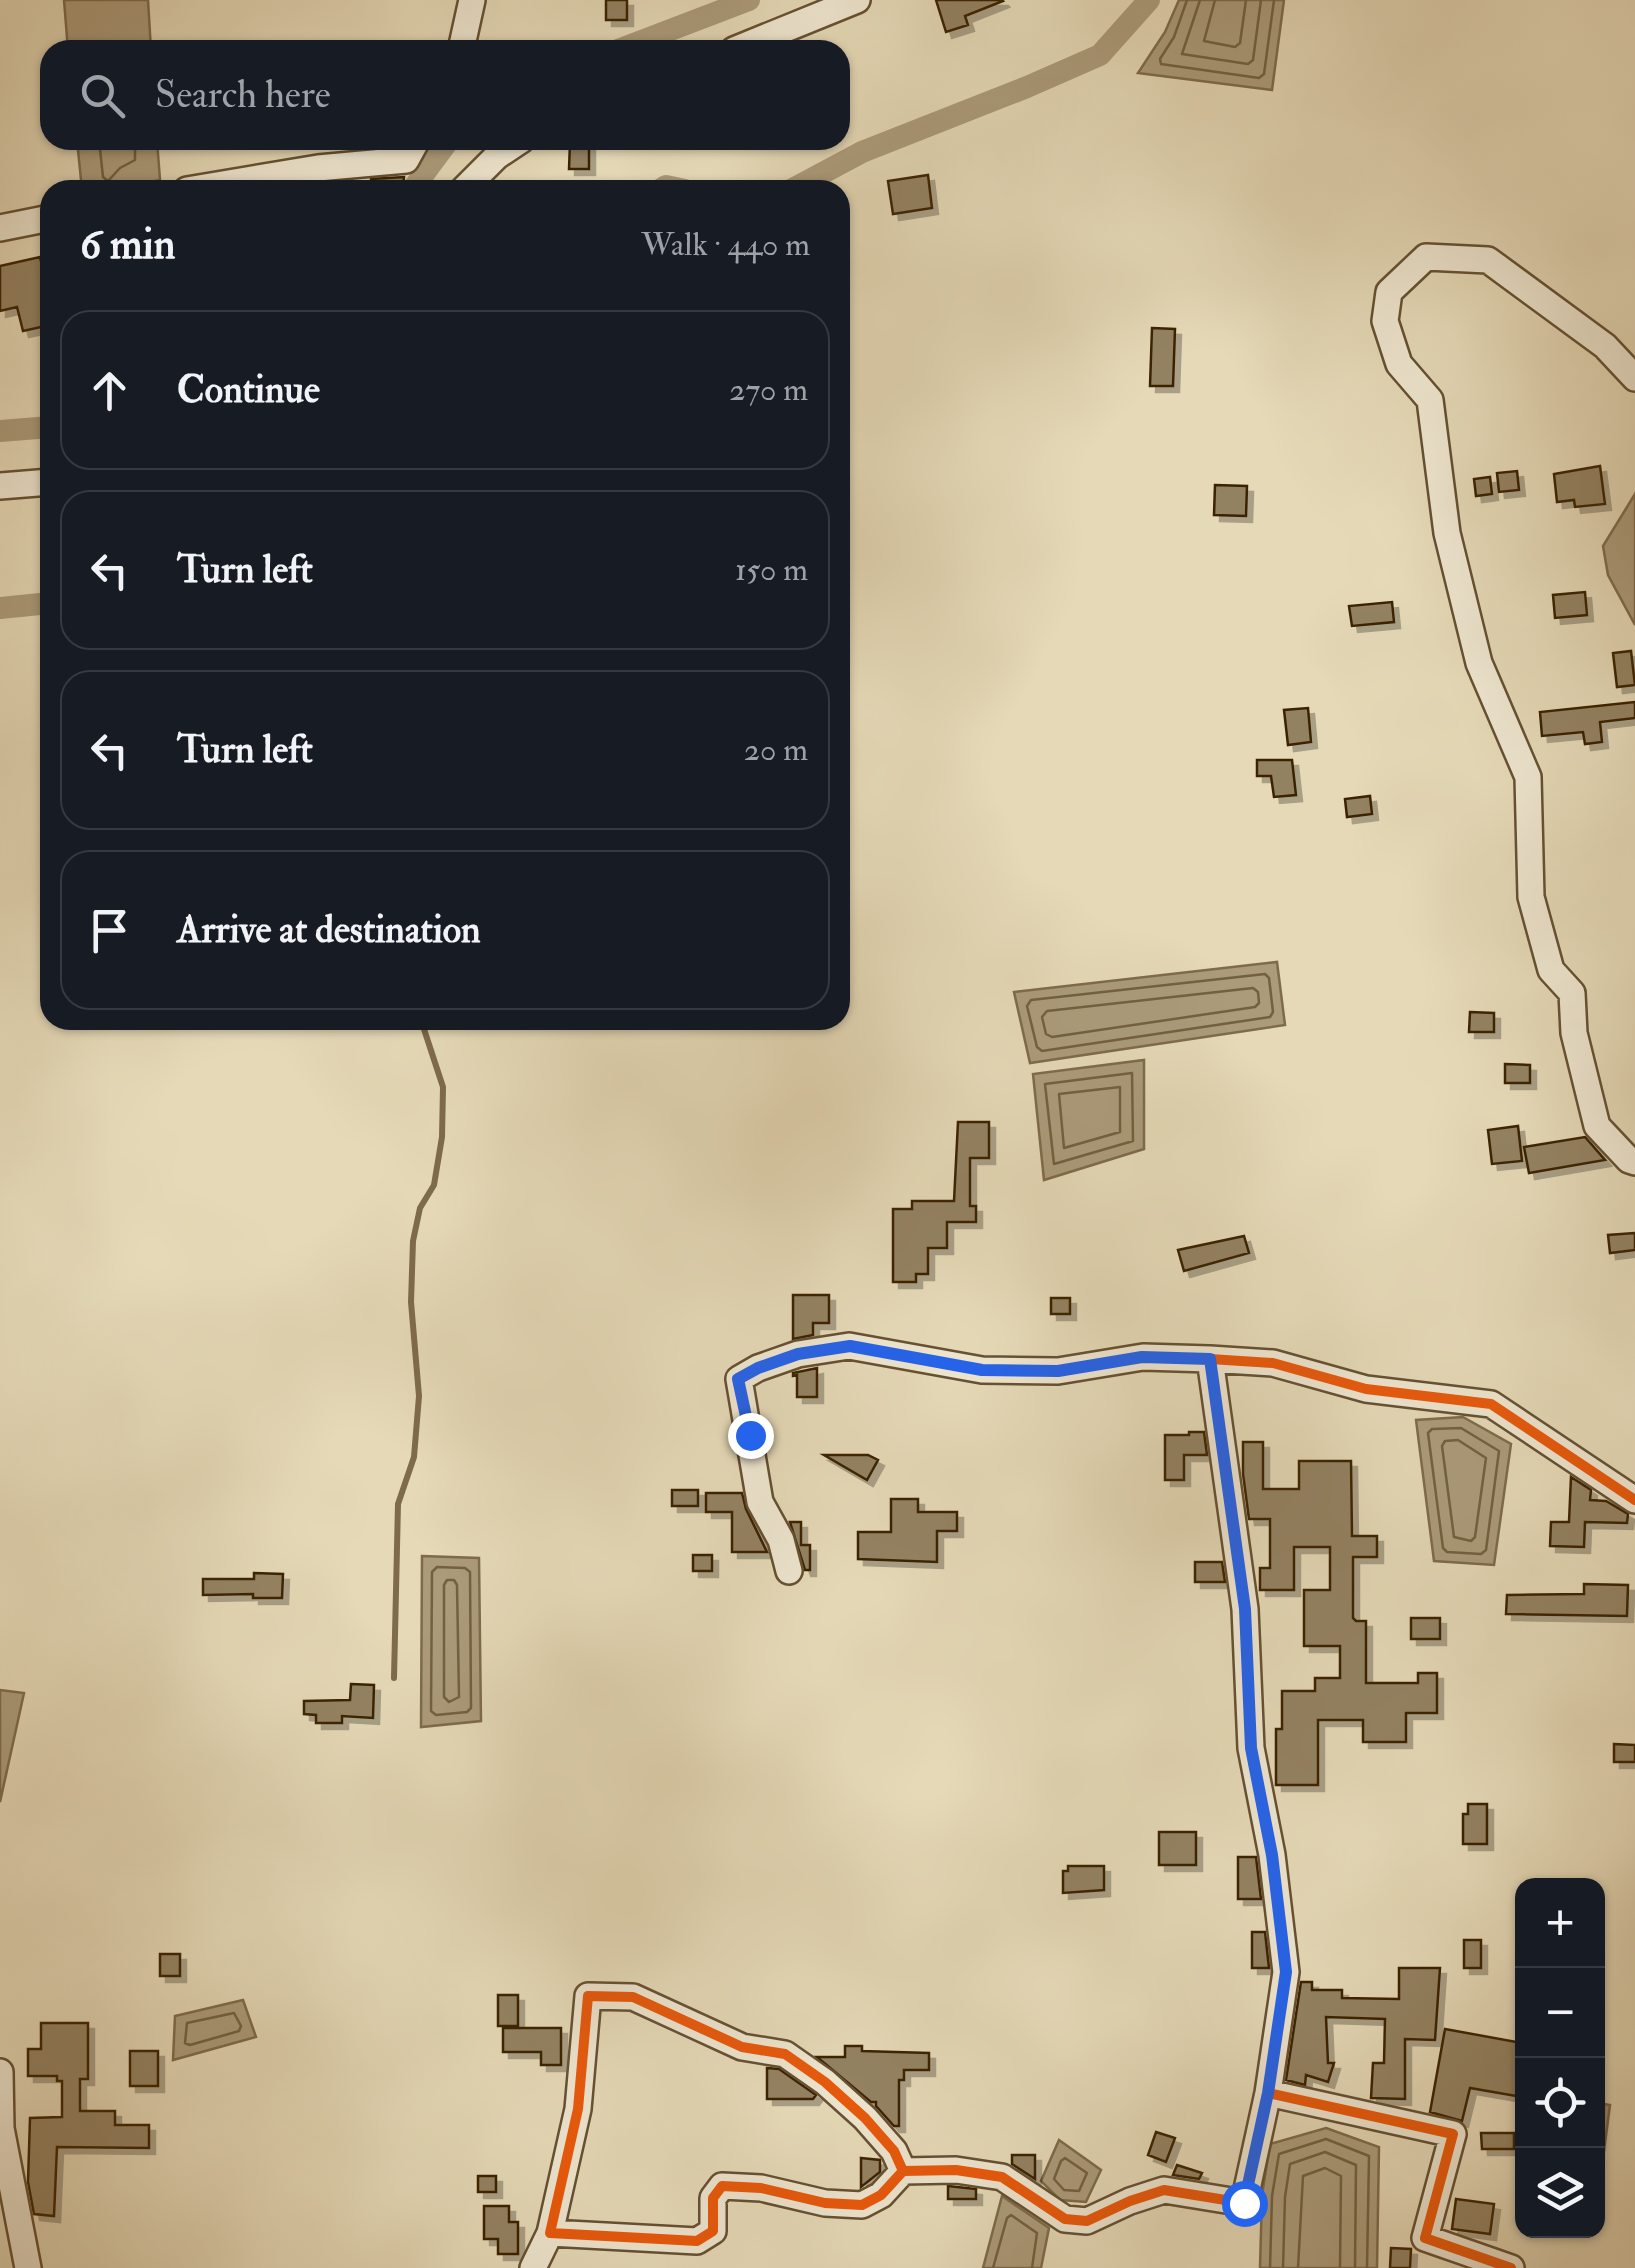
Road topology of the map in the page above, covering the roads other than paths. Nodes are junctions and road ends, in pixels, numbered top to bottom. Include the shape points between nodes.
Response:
1 (472, 0) edge
2 (858, 0) edge
3 (463, 40) edge
4 (759, 40) edge
5 (412, 150) edge
6 (506, 150) edge
7 (247, 180) edge
8 (473, 180) edge
9 (40, 220) edge
10 (0, 228) edge
11 (1635, 378) edge
12 (40, 483) edge
13 (0, 486) edge
14 (1635, 1162) edge
15 (1210, 1359) junction
16 (1635, 1500) edge
17 (789, 1571) dead end
18 (0, 2072) edge
19 (1268, 2093) junction
20 (903, 2171) junction
21 (550, 2233) junction
22 (28, 2268) edge
23 (533, 2268) edge
24 (1511, 2268) edge

1 - 3 street
2 - 4 street
5 - 7 street via 406,160
6 - 8 street
9 - 10 street
11 - 14 street via 1604,346 1488,260 1426,256 1390,292 1385,321 1399,364 1430,400 1447,533 1479,663 1528,776 1532,897 1551,970 1572,994 1574,1033 1598,1126
12 - 13 street
15 - 16 street via 1273,1363 1366,1389 1491,1404
15 - 17 street via 1142,1357 1058,1371 982,1370 850,1346 758,1368 738,1379 760,1502
15 - 19 street via 1245,1609 1251,1748 1286,1972
18 - 22 street via 2,2128
19 - 20 street via 1244,2203 1164,2190 1087,2222 1065,2218 1002,2177
19 - 24 street via 1453,2134 1425,2238
20 - 21 street via 862,2205 722,2186 712,2198 713,2231 698,2241
20 - 21 street via 865,2118 785,2054 742,2047 633,1997 588,1996 578,2109
21 - 23 street

